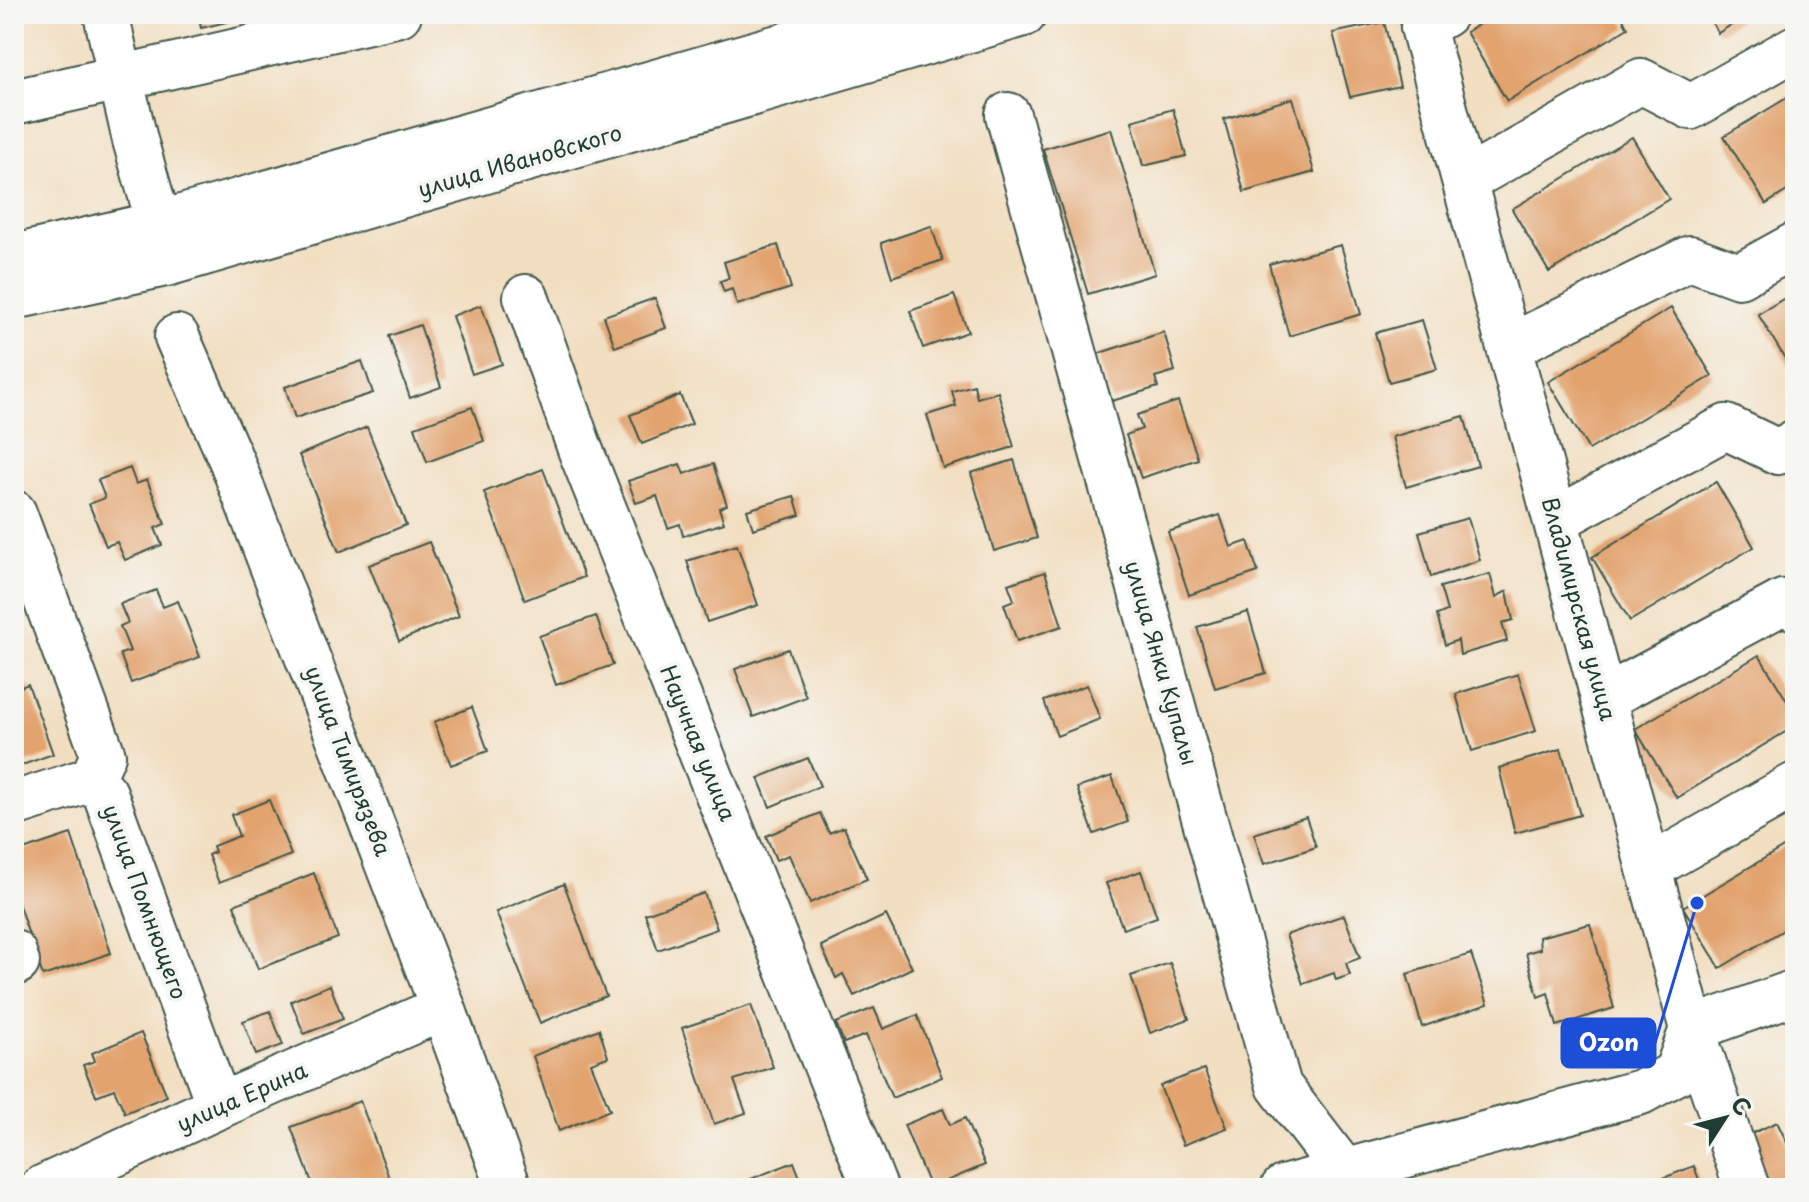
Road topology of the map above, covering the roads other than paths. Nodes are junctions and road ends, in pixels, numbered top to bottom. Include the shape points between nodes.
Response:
1 (106, 14) edge
2 (399, 14) edge
3 (894, 14) edge
4 (1024, 14) edge
5 (1434, 21) edge
6 (1795, 48) edge
7 (119, 78) junction
8 (14, 102) edge
9 (1008, 115) dead end
10 (1465, 181) junction
11 (165, 243) junction
12 (1795, 245) edge
13 (14, 257) edge
14 (14, 297) edge
15 (526, 297) dead end
16 (177, 337) dead end
17 (1509, 347) junction
18 (1795, 442) edge
19 (14, 513) edge
20 (1556, 520) junction
21 (1795, 608) edge
22 (1603, 699) junction
23 (92, 779) junction
24 (1795, 785) edge
25 (14, 804) edge
26 (1649, 868) junction
27 (14, 953) edge
28 (14, 963) edge
29 (1795, 992) edge
30 (443, 1008) junction
31 (1692, 1029) junction
32 (219, 1106) junction
33 (1351, 1180) edge
34 (42, 1188) edge
35 (509, 1188) edge
36 (875, 1188) edge
37 (1283, 1188) edge
38 (1747, 1188) edge

1 - 7 street
2 - 7 street
3 - 11 street, улица Ивановского
4 - 11 street, улица Ивановского
5 - 10 street, Владимирская улица
6 - 10 street via 1691,107 1641,81
7 - 8 street
7 - 11 street
9 - 33 street, улица Янки Купалы via 1279,1086
10 - 17 street, Владимирская улица
11 - 13 street, улица Ивановского
11 - 14 street, улица Ивановского
12 - 17 street via 1739,276 1690,258
15 - 36 street, Научная улица via 580,449
16 - 30 street, улица Тимирязева via 232,462
17 - 20 street, Владимирская улица
18 - 20 street via 1778,452 1726,427
19 - 23 street via 103,755
20 - 22 street, Владимирская улица
21 - 22 street via 1783,602
22 - 26 street, Владимирская улица
23 - 25 street, улица Помнющего
23 - 32 street, улица Помнющего via 105,793
24 - 26 street
26 - 31 street, Владимирская улица
27 - 28 street
29 - 31 street
30 - 32 street, улица Ерина
30 - 35 street, улица Тимирязева
31 - 33 street via 1676,1073 1641,1092
31 - 38 street, Владимирская улица
32 - 34 street, улица Ерина
33 - 37 street

